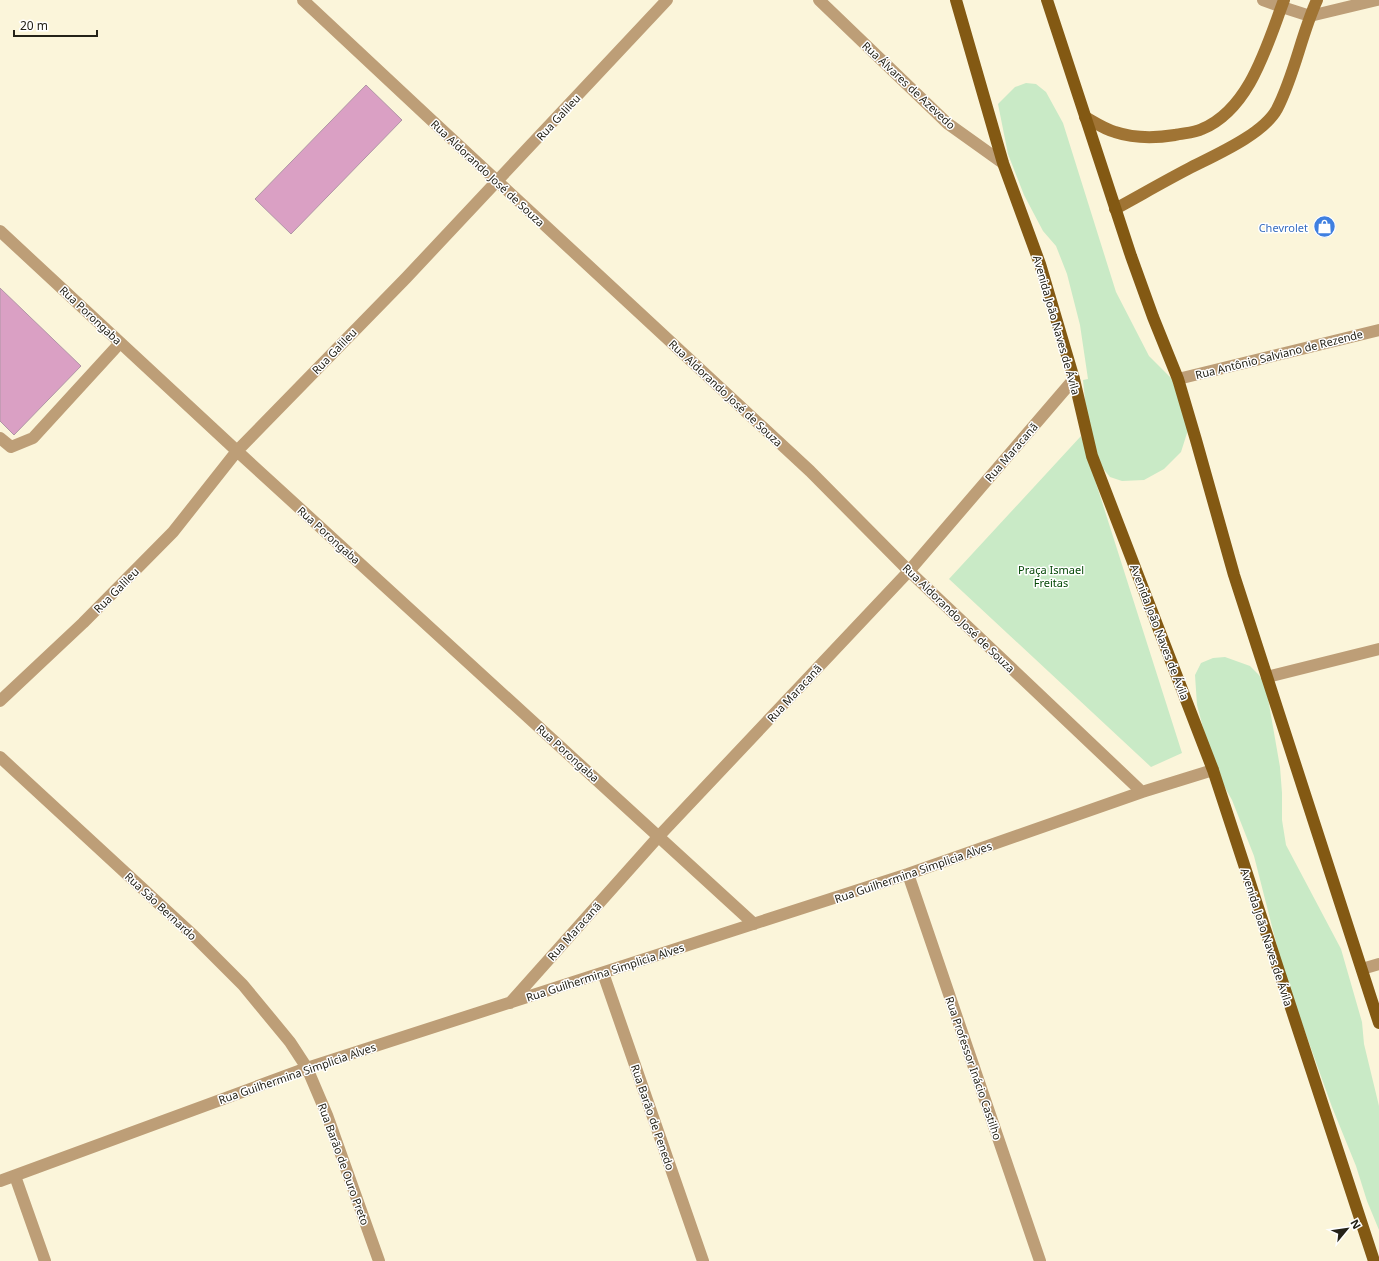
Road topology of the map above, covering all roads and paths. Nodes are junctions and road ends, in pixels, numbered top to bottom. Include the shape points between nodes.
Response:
1 (303, 0) edge
2 (668, 0) edge
3 (820, 0) edge
4 (956, 0) edge
5 (1048, 0) edge
6 (1263, 0) edge
7 (1317, 0) edge
8 (1377, 0) edge
9 (1283, 3) edge
10 (1310, 16) junction
11 (1085, 117) junction
12 (1003, 163) junction
13 (497, 181) junction
14 (1115, 209) junction
15 (0, 231) edge
16 (1379, 330) edge
17 (120, 343) junction
18 (1074, 379) junction
19 (1178, 379) junction
20 (0, 438) edge
21 (237, 451) junction
22 (909, 571) junction
23 (1379, 649) edge
24 (1267, 677) junction
25 (0, 701) edge
26 (0, 757) edge
27 (1213, 770) junction
28 (1142, 792) junction
29 (659, 836) junction
30 (908, 874) junction
31 (754, 924) junction
32 (1379, 964) edge
33 (1362, 969) junction
34 (602, 973) junction
35 (510, 1003) junction
36 (1379, 1024) edge
37 (306, 1068) junction
38 (15, 1176) junction
39 (0, 1181) edge
40 (45, 1261) edge
41 (378, 1261) edge
42 (703, 1261) edge
43 (1040, 1261) edge
44 (1374, 1261) edge

1 - 13 street, Rua Aldorando José de Souza
2 - 13 street, Rua Galileu
3 - 12 street, Rua Álvares de Azevedo via 947,123
4 - 12 main road, Avenida João Naves de Ávila
5 - 11 main road
6 - 9 street
7 - 10 main road
8 - 10 street
9 - 10 street
9 - 11 main road via 1248,88 1227,113 1201,130 1168,136 1137,136 1114,132
10 - 14 main road via 1285,92 1265,124 1223,152
11 - 14 main road
12 - 18 main road, Avenida João Naves de Ávila via 1040,264
13 - 21 street, Rua Galileu
13 - 22 street, Rua Aldorando José de Souza via 810,471
14 - 19 main road
15 - 17 street, Rua Porongaba
16 - 19 street, Rua Antônio Salviano de Rezende
17 - 20 street via 33,438 10,447
17 - 21 street, Rua Porongaba
18 - 22 street, Rua Maracanã
18 - 27 main road, Avenida João Naves de Ávila via 1092,456
19 - 24 main road via 1234,574
21 - 25 street, Rua Galileu via 173,532 83,623
21 - 29 street, Rua Porongaba
22 - 28 street, Rua Aldorando José de Souza
22 - 29 street, Rua Maracanã
23 - 24 street
24 - 33 main road
26 - 37 street, Rua São Bernardo via 194,936 243,985 290,1042
27 - 28 street, Rua Guilhermina Simplicia Alves
27 - 44 main road, Avenida João Naves de Ávila
28 - 30 street, Rua Guilhermina Simplicia Alves
29 - 31 street, Rua Porongaba
29 - 35 street, Rua Maracanã
30 - 31 street, Rua Guilhermina Simplicia Alves
30 - 43 street, Rua Professor Inácio Castilho
31 - 34 street, Rua Guilhermina Simplicia Alves
32 - 33 street
33 - 36 main road
34 - 35 street, Rua Guilhermina Simplicia Alves
34 - 42 street, Rua Barão de Penedo
35 - 37 street, Rua Guilhermina Simplicia Alves
37 - 38 street, Rua Guilhermina Simplicia Alves
37 - 41 street, Rua Barão de Ouro Preto via 327,1115
38 - 39 street, Rua Guilhermina Simplicia Alves
38 - 40 street

